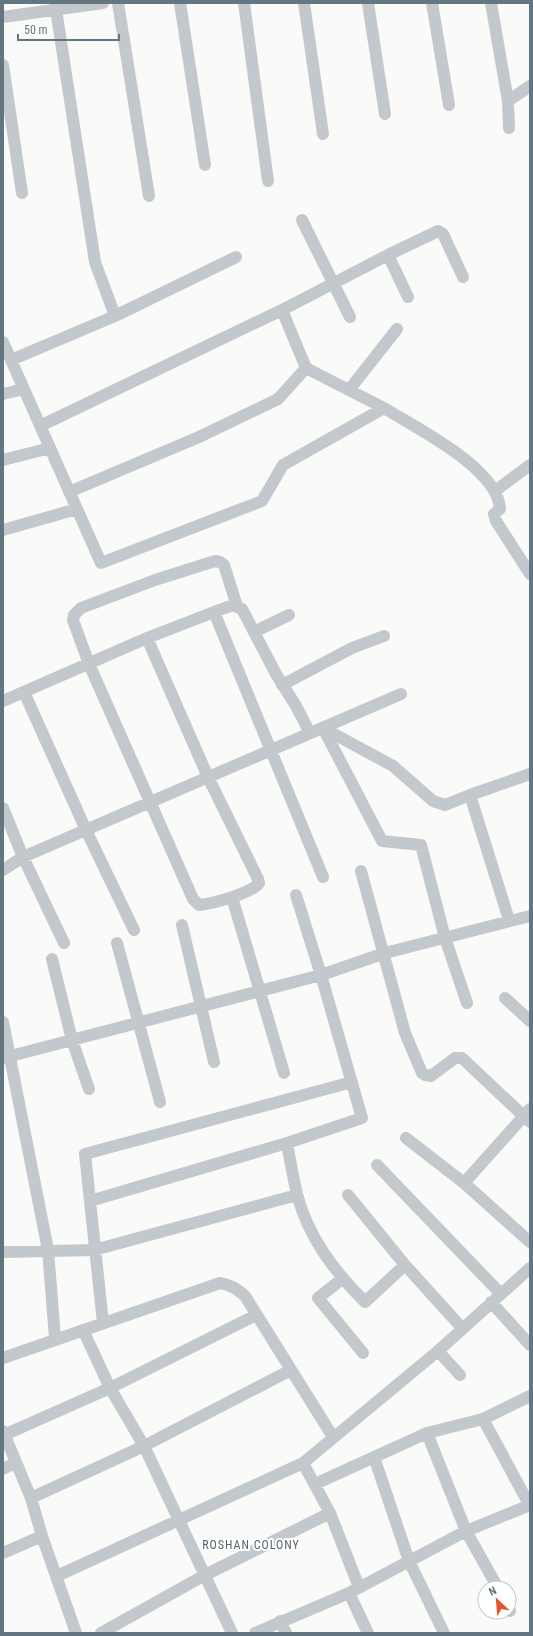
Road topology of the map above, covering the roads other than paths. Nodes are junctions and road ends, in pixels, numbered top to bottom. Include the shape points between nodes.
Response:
1 (103, 3) edge
2 (118, 3) edge
3 (180, 3) edge
4 (244, 3) edge
5 (304, 3) edge
6 (368, 3) edge
7 (432, 3) edge
8 (491, 3) edge
9 (55, 7) edge
10 (3, 17) edge
11 (3, 65) edge
12 (4, 77) edge
13 (530, 86) edge
14 (508, 101) junction
15 (449, 105) dead end
16 (385, 114) dead end
17 (509, 128) dead end
18 (323, 134) dead end
19 (205, 165) dead end
20 (268, 181) dead end
21 (22, 193) dead end
22 (149, 196) dead end
23 (302, 220) dead end
24 (388, 255) junction
25 (236, 257) dead end
26 (463, 277) dead end
27 (333, 283) junction
28 (408, 296) dead end
29 (282, 310) junction
30 (115, 316) junction
31 (350, 317) dead end
32 (397, 329) dead end
33 (3, 342) edge
34 (11, 360) junction
35 (306, 368) junction
36 (24, 389) junction
37 (349, 390) junction
38 (3, 394) edge
39 (384, 408) junction
40 (40, 426) junction
41 (50, 448) junction
42 (3, 460) edge
43 (530, 465) edge
44 (495, 491) junction
45 (69, 492) junction
46 (77, 509) junction
47 (3, 530) edge
48 (530, 574) edge
49 (237, 606) junction
50 (214, 612) junction
51 (289, 615) dead end
52 (254, 632) junction
53 (384, 636) dead end
54 (147, 638) junction
55 (89, 664) junction
56 (282, 685) junction
57 (24, 692) junction
58 (400, 694) dead end
59 (3, 701) edge
60 (323, 728) junction
61 (310, 733) junction
62 (270, 750) junction
63 (530, 774) edge
64 (208, 777) junction
65 (470, 794) junction
66 (150, 802) junction
67 (3, 808) edge
68 (86, 830) junction
69 (23, 857) junction
70 (3, 870) edge
71 (361, 871) dead end
72 (323, 877) dead end
73 (296, 895) dead end
74 (232, 897) junction
75 (530, 916) edge
76 (509, 920) junction
77 (182, 925) dead end
78 (134, 930) dead end
79 (445, 938) junction
80 (64, 943) dead end
81 (117, 943) dead end
82 (385, 953) junction
83 (52, 959) dead end
84 (321, 975) junction
85 (261, 990) junction
86 (505, 998) dead end
87 (467, 1003) dead end
88 (200, 1007) junction
89 (530, 1021) edge
90 (3, 1022) edge
91 (138, 1022) junction
92 (72, 1040) junction
93 (7, 1057) edge
94 (214, 1062) dead end
95 (284, 1073) dead end
96 (352, 1082) junction
97 (89, 1089) dead end
98 (160, 1102) dead end
99 (528, 1115) edge
100 (406, 1138) dead end
101 (287, 1142) junction
102 (377, 1165) dead end
103 (464, 1183) junction
104 (297, 1195) junction
105 (348, 1195) dead end
106 (90, 1201) junction
107 (530, 1242) edge
108 (48, 1250) junction
109 (94, 1250) junction
110 (3, 1252) edge
111 (405, 1265) junction
112 (530, 1268) edge
113 (342, 1279) junction
114 (496, 1298) junction
115 (256, 1315) junction
116 (103, 1323) junction
117 (462, 1328) junction
118 (84, 1330) junction
119 (55, 1338) junction
120 (530, 1345) edge
121 (438, 1351) junction
122 (363, 1353) dead end
123 (3, 1358) edge
124 (291, 1370) junction
125 (460, 1375) dead end
126 (110, 1388) junction
127 (530, 1396) edge
128 (483, 1419) junction
129 (4, 1433) edge
130 (428, 1433) junction
131 (333, 1437) junction
132 (144, 1446) junction
133 (374, 1457) junction
134 (15, 1463) junction
135 (303, 1463) junction
136 (3, 1469) edge
137 (315, 1484) junction
138 (31, 1498) junction
139 (530, 1506) edge
140 (330, 1513) junction
141 (179, 1520) junction
142 (466, 1531) junction
143 (42, 1536) junction
144 (3, 1552) edge
145 (409, 1561) junction
146 (205, 1575) junction
147 (57, 1576) junction
148 (494, 1580) edge
149 (354, 1590) junction
150 (280, 1621) junction
151 (76, 1633) edge
152 (101, 1633) edge
153 (232, 1633) edge
154 (255, 1633) edge
155 (286, 1633) edge
156 (368, 1633) edge
157 (444, 1633) edge

1 - 9 street
2 - 22 street
3 - 19 street
4 - 20 street
5 - 18 street
6 - 16 street
7 - 15 street
8 - 14 street
9 - 10 street
9 - 30 street via 95,262
11 - 12 street
12 - 21 street
13 - 14 street
14 - 17 street
23 - 27 street
24 - 26 street via 438,231 443,234
24 - 27 street
24 - 28 street
25 - 30 street
27 - 29 street
27 - 31 street
29 - 35 street
29 - 40 street
30 - 34 street
32 - 37 street
33 - 34 street
34 - 36 street
35 - 37 street
35 - 45 street via 278,399 199,437
36 - 38 street
36 - 40 street
37 - 39 street
39 - 44 street via 469,461
39 - 46 street via 283,466 262,501 101,563
40 - 41 street
41 - 42 street
41 - 45 street
43 - 44 street
44 - 48 street via 500,509 494,514 496,521
45 - 46 street
46 - 47 street
49 - 50 street
49 - 52 street via 242,608
49 - 55 street via 224,565 214,561 81,608 74,615 74,625
50 - 54 street
50 - 62 street
51 - 52 street
52 - 56 street
53 - 56 street via 352,648
54 - 55 street
54 - 64 street
55 - 57 street
55 - 66 street
56 - 61 street
57 - 59 street
57 - 68 street
58 - 60 street
60 - 61 street
60 - 65 street via 393,766 433,801 445,805
60 - 79 street via 382,841 421,845
61 - 62 street
62 - 64 street
62 - 72 street
63 - 65 street
64 - 66 street
64 - 74 street via 258,879 257,886
65 - 76 street
66 - 68 street
66 - 74 street via 196,903 205,904
67 - 69 street
68 - 69 street
68 - 78 street
69 - 70 street
69 - 80 street
71 - 82 street
73 - 84 street
74 - 85 street
75 - 76 street
76 - 79 street
77 - 88 street
79 - 82 street
79 - 87 street
81 - 91 street
82 - 84 street
82 - 99 street via 405,1033 422,1072 431,1076 456,1058 462,1058
83 - 92 street
84 - 85 street
84 - 96 street
85 - 88 street
85 - 95 street
86 - 89 street
88 - 91 street
88 - 94 street
90 - 93 street
91 - 92 street
91 - 98 street
92 - 93 street
92 - 97 street
93 - 108 street
96 - 101 street via 362,1118
96 - 106 street via 85,1154
99 - 103 street
100 - 103 street
101 - 104 street
101 - 106 street
102 - 114 street
103 - 107 street
104 - 109 street
104 - 113 street via 315,1239
105 - 111 street
106 - 109 street
108 - 109 street
108 - 110 street
108 - 119 street
109 - 116 street
111 - 113 street via 365,1302
111 - 117 street
112 - 114 street
113 - 122 street via 318,1298
114 - 117 street
114 - 120 street
115 - 116 street via 245,1296 237,1289 220,1283
115 - 124 street
115 - 126 street
116 - 118 street
117 - 121 street
118 - 119 street
118 - 126 street
119 - 123 street
121 - 125 street
121 - 131 street
124 - 131 street
124 - 132 street
126 - 129 street
126 - 132 street
127 - 128 street
128 - 130 street
128 - 139 street
129 - 134 street
130 - 133 street
130 - 142 street
131 - 135 street
132 - 138 street
132 - 141 street
133 - 137 street
133 - 145 street
134 - 136 street
134 - 138 street
135 - 137 street
135 - 141 street
137 - 140 street
138 - 143 street
139 - 142 street
140 - 146 street
140 - 149 street
141 - 146 street
141 - 147 street
142 - 145 street
142 - 148 street
143 - 144 street
143 - 147 street
145 - 149 street
145 - 157 street
146 - 152 street
146 - 153 street
147 - 151 street
149 - 150 street
149 - 156 street
150 - 154 street
150 - 155 street

